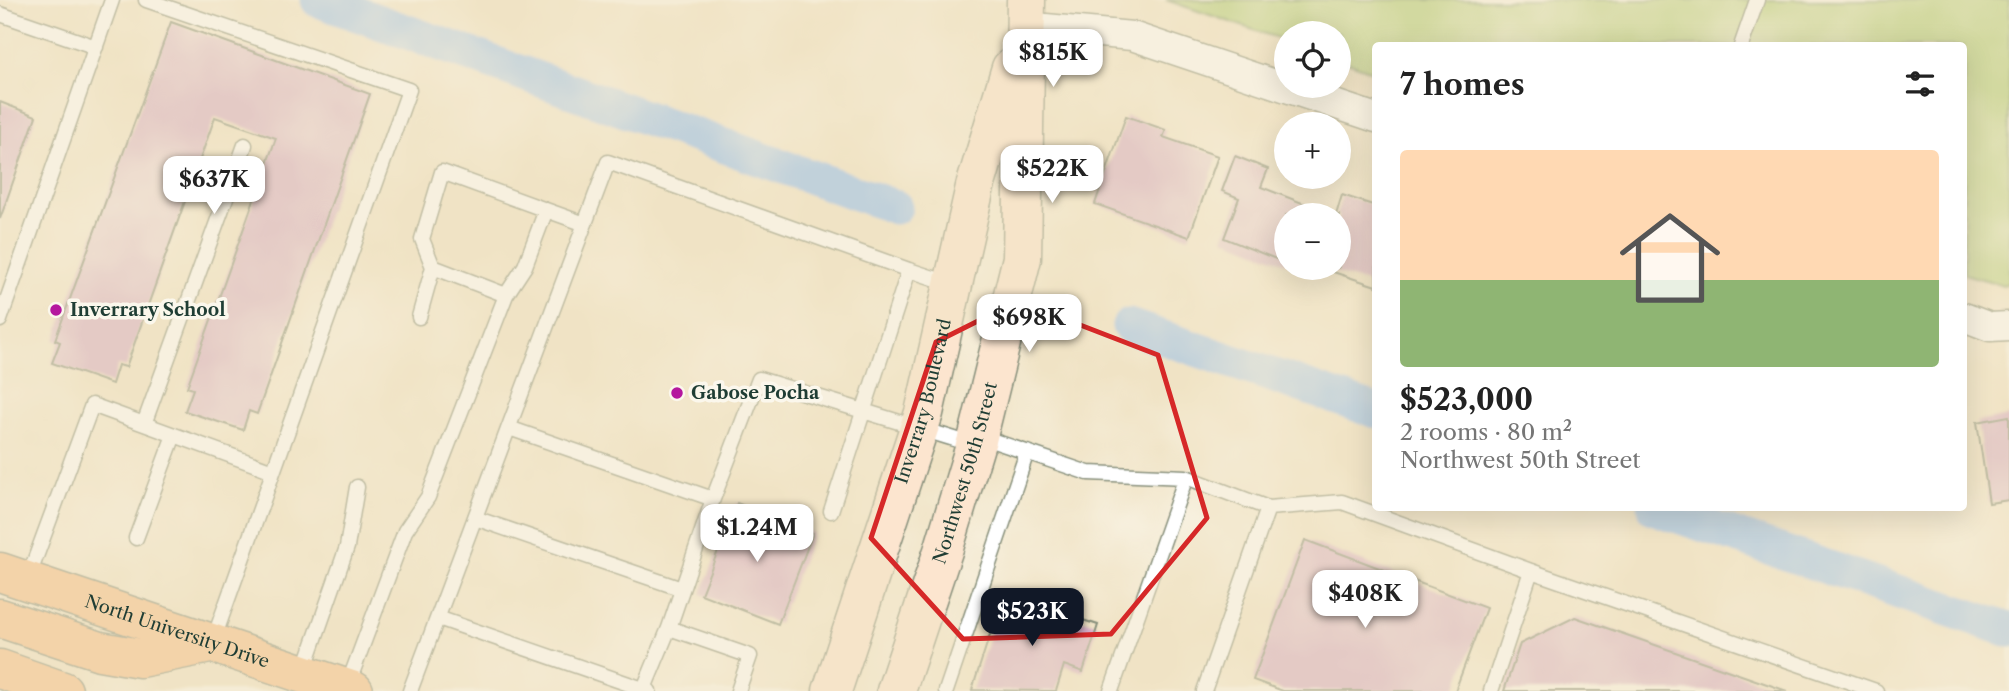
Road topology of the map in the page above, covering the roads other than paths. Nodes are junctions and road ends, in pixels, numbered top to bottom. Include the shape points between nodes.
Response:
1 (113, 0) edge
2 (146, 0) edge
3 (1757, 0) edge
4 (1025, 13) edge
5 (0, 14) edge
6 (1742, 42) edge
7 (96, 47) junction
8 (1372, 117) edge
9 (245, 145) dead end
10 (546, 210) junction
11 (585, 224) junction
12 (433, 267) junction
13 (909, 270) junction
14 (953, 285) junction
15 (506, 295) junction
16 (419, 317) dead end
17 (1967, 318) edge
18 (0, 320) edge
19 (2009, 326) edge
20 (864, 412) junction
21 (144, 424) junction
22 (509, 428) junction
23 (919, 429) junction
24 (174, 435) junction
25 (976, 440) junction
26 (1027, 452) junction
27 (273, 471) junction
28 (1186, 477) junction
29 (357, 487) dead end
30 (713, 499) junction
31 (1268, 508) junction
32 (831, 511) dead end
33 (475, 518) junction
34 (136, 538) dead end
35 (1531, 570) junction
36 (13, 577) edge
37 (682, 589) junction
38 (0, 618) edge
39 (438, 618) junction
40 (669, 628) junction
41 (212, 643) junction
42 (0, 669) edge
43 (303, 674) junction
44 (350, 690) edge
45 (645, 690) edge
46 (63, 691) edge
47 (410, 691) edge
48 (738, 691) edge
49 (832, 691) edge
50 (896, 691) edge
51 (946, 691) edge
52 (1111, 691) edge
53 (1204, 691) edge
54 (1491, 691) edge
55 (1877, 691) edge

1 - 7 lane
2 - 27 lane via 409,90
3 - 6 lane
4 - 8 street via 1132,36
4 - 14 street, Inverrary Boulevard via 975,187
4 - 25 street, Northwest 50th Street via 1022,258
5 - 7 lane
7 - 18 lane
9 - 21 lane
10 - 11 lane
10 - 12 lane via 442,172 422,239
10 - 15 lane via 525,266
11 - 13 lane via 608,162
11 - 22 lane
12 - 15 lane
12 - 16 lane
13 - 14 lane
13 - 20 lane
14 - 23 street, Inverrary Boulevard
15 - 44 lane via 428,498 405,531
17 - 19 street via 1990,327
20 - 23 lane
20 - 30 lane via 759,379
20 - 32 lane
21 - 24 lane
21 - 36 lane via 92,405
22 - 30 lane
22 - 33 lane
23 - 25 lane
23 - 49 street, Inverrary Boulevard
24 - 27 lane
24 - 34 lane
25 - 26 lane
25 - 50 street, Northwest 50th Street
26 - 28 lane via 1088,472
26 - 51 lane
27 - 41 lane
28 - 31 lane
28 - 52 lane
29 - 43 lane via 347,547
30 - 37 lane
31 - 35 lane via 1342,502
31 - 53 lane
33 - 37 lane
33 - 39 lane
35 - 54 lane
35 - 55 lane
36 - 41 main road, North University Drive
37 - 40 lane
38 - 41 main road via 140,658
39 - 45 lane
39 - 47 lane
40 - 45 lane
40 - 48 lane via 750,656
41 - 43 main road, North University Drive
42 - 46 main road
43 - 44 main road, North University Drive

